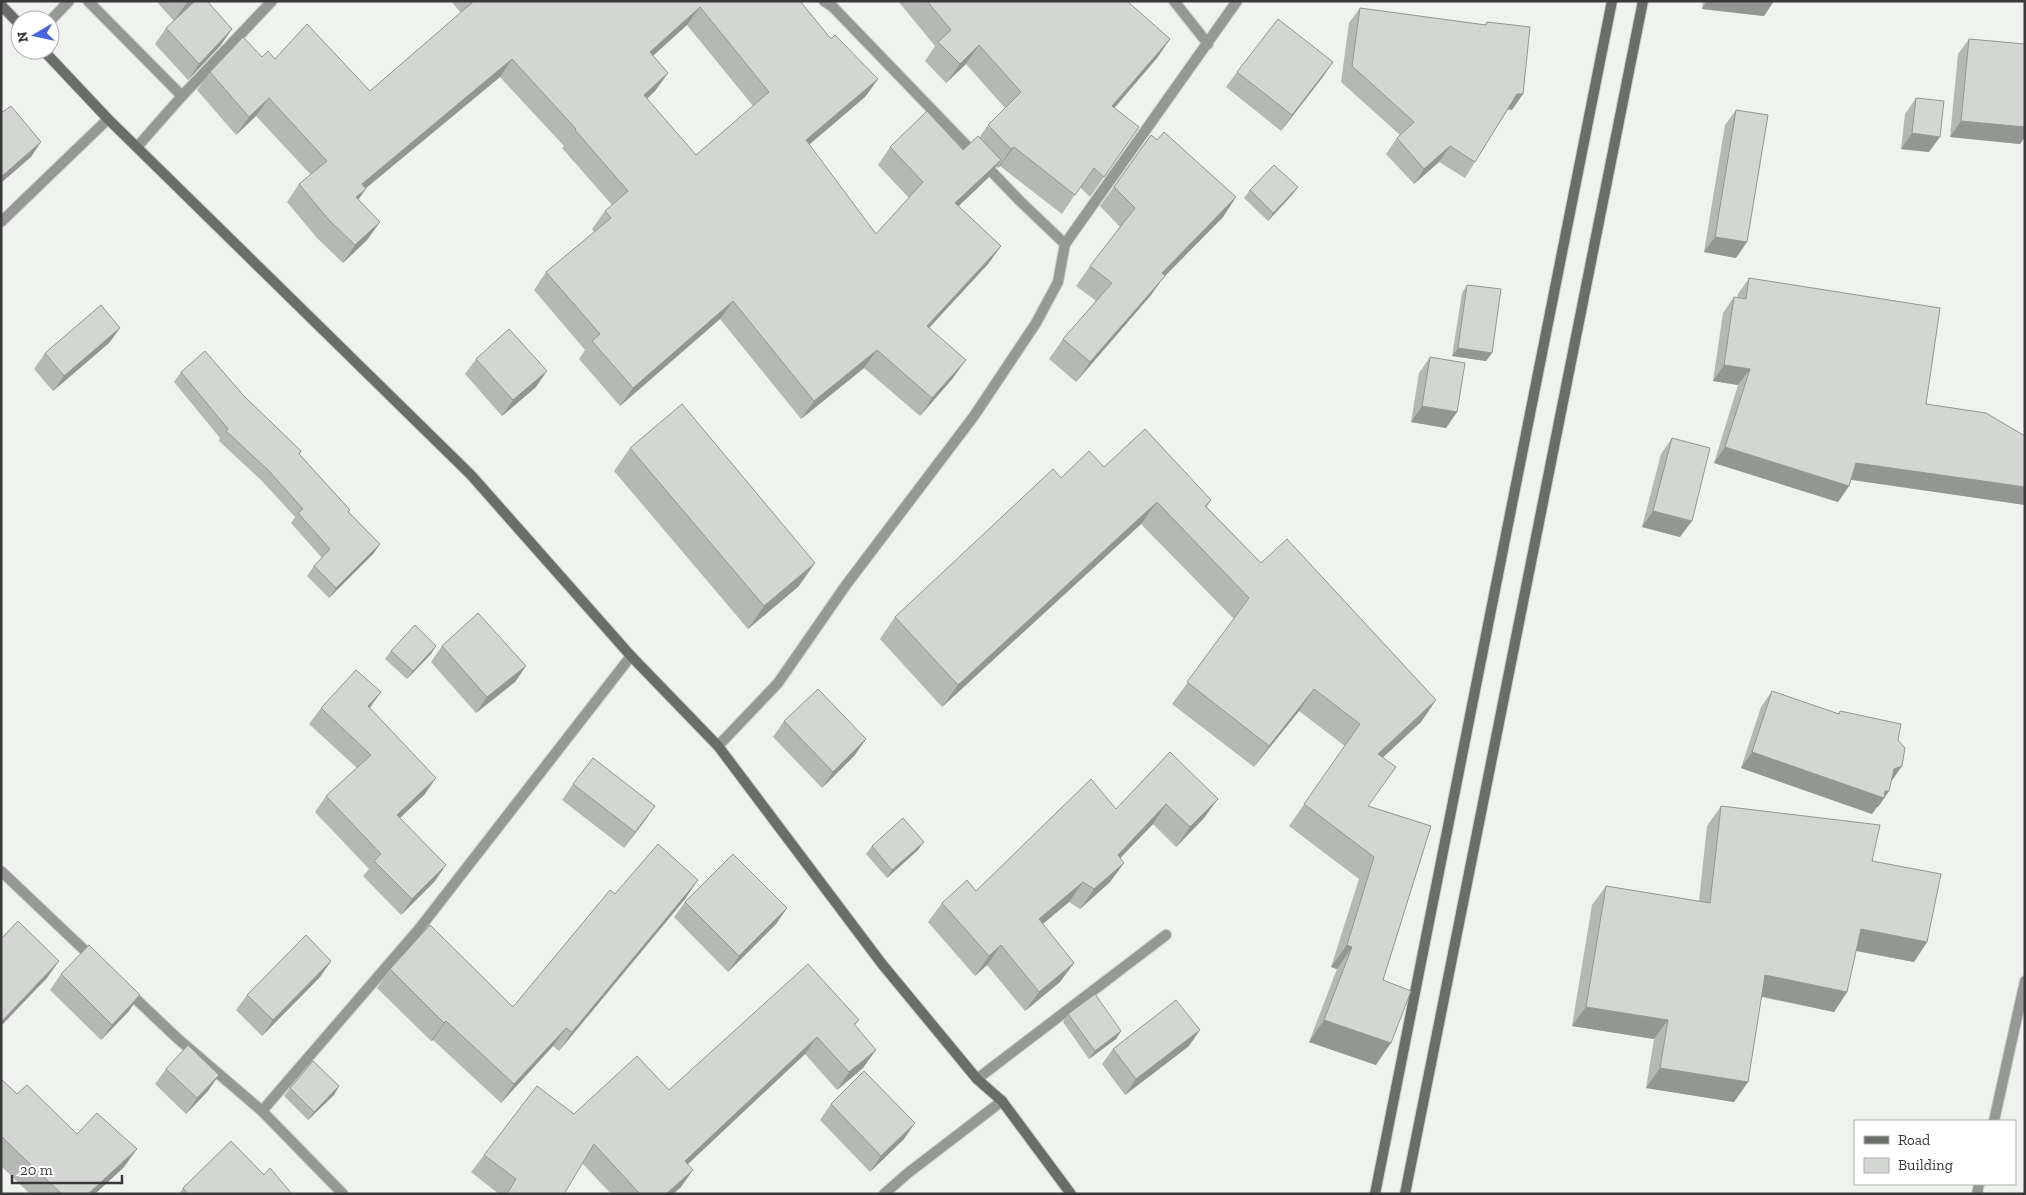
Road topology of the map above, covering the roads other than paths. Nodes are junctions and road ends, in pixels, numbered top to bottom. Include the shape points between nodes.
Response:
1 (69, 1) edge
2 (88, 1) edge
3 (272, 1) edge
4 (824, 1) edge
5 (1174, 1) edge
6 (1237, 1) edge
7 (1612, 1) edge
8 (1643, 1) edge
9 (1, 5) edge
10 (60, 10) edge
11 (10, 14) edge
12 (1208, 44) junction
13 (52, 60) edge
14 (182, 96) junction
15 (108, 119) junction
16 (137, 147) junction
17 (1, 222) edge
18 (1065, 244) junction
19 (631, 656) junction
20 (718, 746) junction
21 (1, 871) edge
22 (1166, 936) dead end
23 (2025, 981) edge
24 (977, 1079) junction
25 (1002, 1101) junction
26 (262, 1112) junction
27 (1994, 1120) edge
28 (343, 1194) edge
29 (884, 1194) edge
30 (1071, 1194) edge
31 (1375, 1194) edge
32 (1405, 1194) edge

1 - 10 street
2 - 14 street
3 - 14 street
4 - 18 street
5 - 12 street
6 - 12 street
7 - 31 main road
8 - 32 main road
9 - 11 main road
12 - 18 street
13 - 15 main road
14 - 16 street
15 - 16 main road
15 - 17 street
16 - 19 main road via 471,475
18 - 20 street via 1058,282 1036,323 974,416 846,585 778,683
19 - 20 main road
19 - 26 street via 419,929
20 - 24 main road via 882,964
21 - 26 street via 163,1024
22 - 24 street
23 - 27 street
24 - 25 main road
25 - 29 street
25 - 30 main road
26 - 28 street

